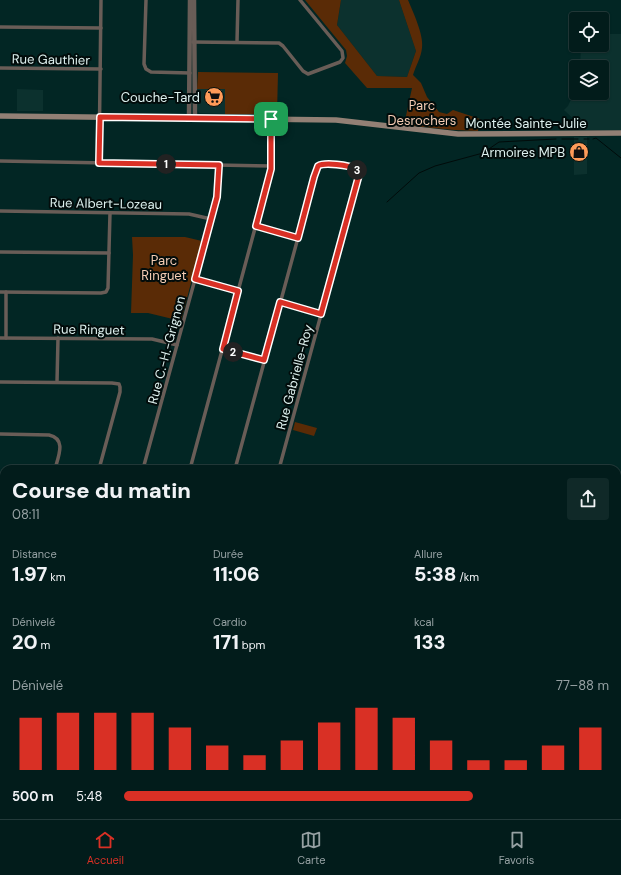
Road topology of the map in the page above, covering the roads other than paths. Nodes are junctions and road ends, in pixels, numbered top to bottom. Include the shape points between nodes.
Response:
1 (101, 0) edge
2 (146, 0) edge
3 (190, 0) edge
4 (194, 0) edge
5 (238, 0) edge
6 (300, 0) edge
7 (0, 27) edge
8 (101, 28) junction
9 (192, 42) junction
10 (237, 42) junction
11 (0, 68) edge
12 (101, 69) junction
13 (192, 73) junction
14 (0, 116) edge
15 (100, 117) junction
16 (192, 118) junction
17 (271, 119) junction
18 (621, 133) edge
19 (0, 161) edge
20 (99, 163) junction
21 (219, 165) junction
22 (272, 166) junction
23 (0, 211) edge
24 (110, 213) junction
25 (211, 219) junction
26 (256, 226) junction
27 (298, 238) junction
28 (0, 252) edge
29 (109, 253) junction
30 (195, 279) junction
31 (238, 291) junction
32 (0, 292) edge
33 (6, 292) junction
34 (280, 302) junction
35 (321, 314) junction
36 (0, 338) edge
37 (6, 338) junction
38 (58, 338) junction
39 (177, 345) junction
40 (223, 349) junction
41 (264, 360) junction
42 (0, 382) edge
43 (57, 382) junction
44 (0, 434) edge
45 (56, 465) edge
46 (100, 465) edge
47 (144, 465) edge
48 (191, 465) edge
49 (236, 465) edge
50 (280, 465) edge

1 - 8 street
2 - 13 street via 146,69 153,72
3 - 9 street
4 - 9 street
5 - 10 street
6 - 10 street via 342,51 341,61 308,74 280,44
7 - 8 street
8 - 12 street
9 - 10 street
9 - 13 street
11 - 12 street, Rue Gauthier
12 - 15 street
13 - 16 street
14 - 15 main road, Montée Sainte-Julie
15 - 16 main road, Montée Sainte-Julie
15 - 20 street
16 - 17 main road, Montée Sainte-Julie
17 - 18 main road, Montée Sainte-Julie via 341,120 473,134
17 - 22 street
19 - 20 street
20 - 21 street
21 - 22 street
21 - 25 street, Rue C.-H.-Grignon via 217,195
22 - 26 street
23 - 24 street, Rue Albert-Lozeau
24 - 25 street, Rue Albert-Lozeau via 189,214
24 - 29 street
25 - 30 street, Rue C.-H.-Grignon
26 - 27 street
26 - 31 street
27 - 34 street, Rue Gabrielle-Roy
27 - 35 street, Rue Gabrielle-Roy via 318,166 325,164 350,166 356,169 359,175
28 - 29 street
29 - 33 street via 108,288 104,293
30 - 31 street
30 - 39 street, Rue C.-H.-Grignon
31 - 40 street
32 - 33 street
33 - 37 street
34 - 35 street
34 - 41 street, Rue Gabrielle-Roy
35 - 50 street, Rue Gabrielle-Roy
36 - 37 street, Rue Ringuet
37 - 38 street, Rue Ringuet
38 - 39 street, Rue Ringuet via 152,339
38 - 43 street
39 - 47 street, Rue C.-H.-Grignon
40 - 41 street
40 - 48 street
41 - 49 street, Rue Gabrielle-Roy
42 - 43 street
43 - 46 street via 115,383 120,387
44 - 45 street via 54,436 60,447

